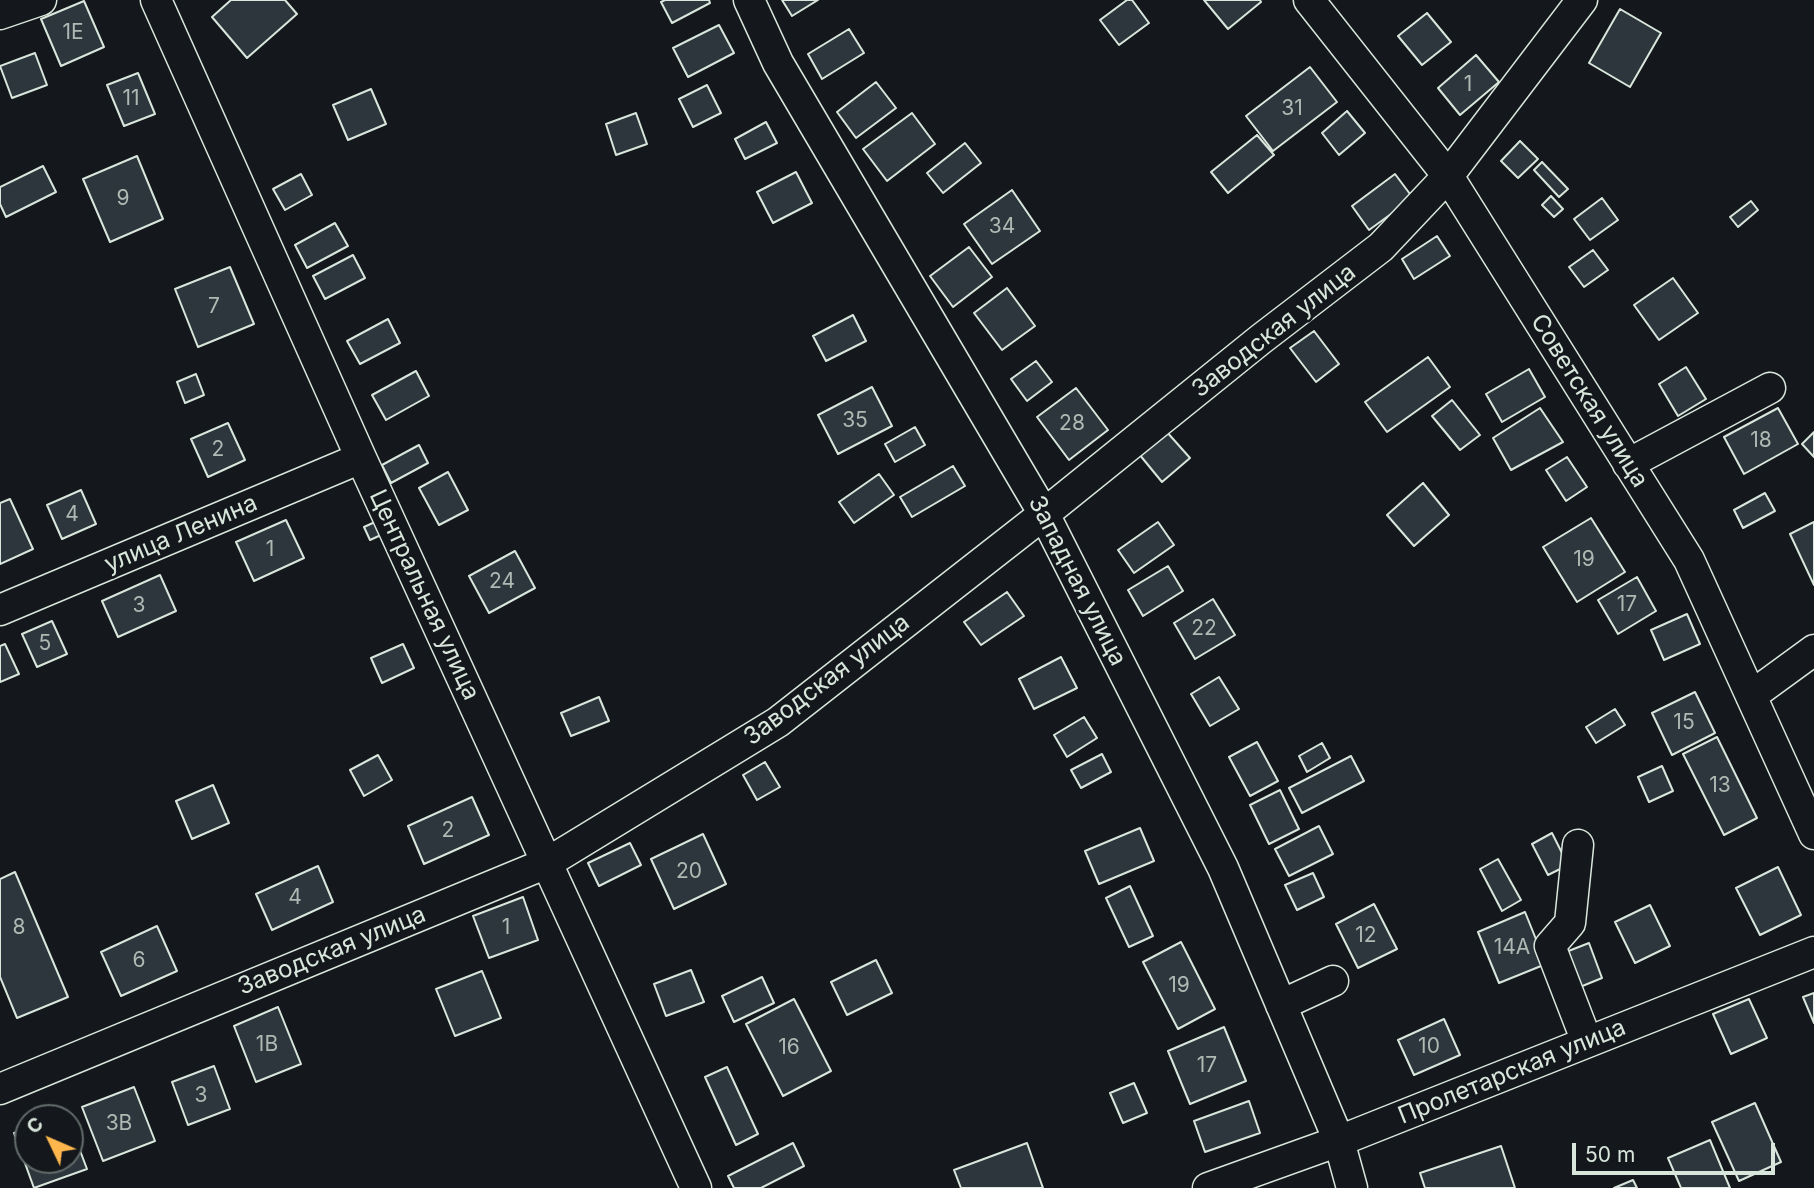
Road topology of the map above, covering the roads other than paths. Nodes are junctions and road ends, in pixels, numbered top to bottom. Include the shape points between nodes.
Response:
1 (41, 0) edge
2 (156, 0) edge
3 (749, 0) edge
4 (1309, 0) edge
5 (1582, 0) edge
6 (0, 14) edge
7 (1448, 176) junction
8 (1770, 388) dead end
9 (362, 458) junction
10 (1628, 464) junction
11 (1044, 514) junction
12 (0, 610) edge
13 (1814, 650) edge
14 (1751, 696) junction
15 (1814, 834) edge
16 (1578, 845) dead end
17 (547, 863) junction
18 (1814, 952) edge
19 (1332, 981) dead end
20 (1281, 1005) junction
21 (1587, 1042) junction
22 (3, 1080) edge
23 (1339, 1141) junction
24 (696, 1188) edge
25 (1208, 1188) edge
26 (1352, 1188) edge

1 - 6 street
2 - 9 street, Центральная улица
3 - 11 street, Западная улица via 778,63
4 - 7 street, Советская улица
5 - 7 street, Заводская улица
7 - 10 street, Советская улица
7 - 11 street, Заводская улица via 1381,247
8 - 10 street
9 - 12 street, улица Ленина
9 - 17 street, Центральная улица
10 - 14 street, Советская улица via 1689,560
11 - 17 street, Заводская улица via 778,722
11 - 20 street, Западная улица via 1223,869
13 - 14 street
14 - 15 street, Советская улица
16 - 21 street via 1570,923 1550,946
17 - 22 street, Заводская улица
17 - 24 street, Центральная улица
18 - 21 street, Пролетарская улица
19 - 20 street
20 - 23 street, Западная улица
21 - 23 street, Пролетарская улица
23 - 25 street, Пролетарская улица
23 - 26 street, Западная улица

